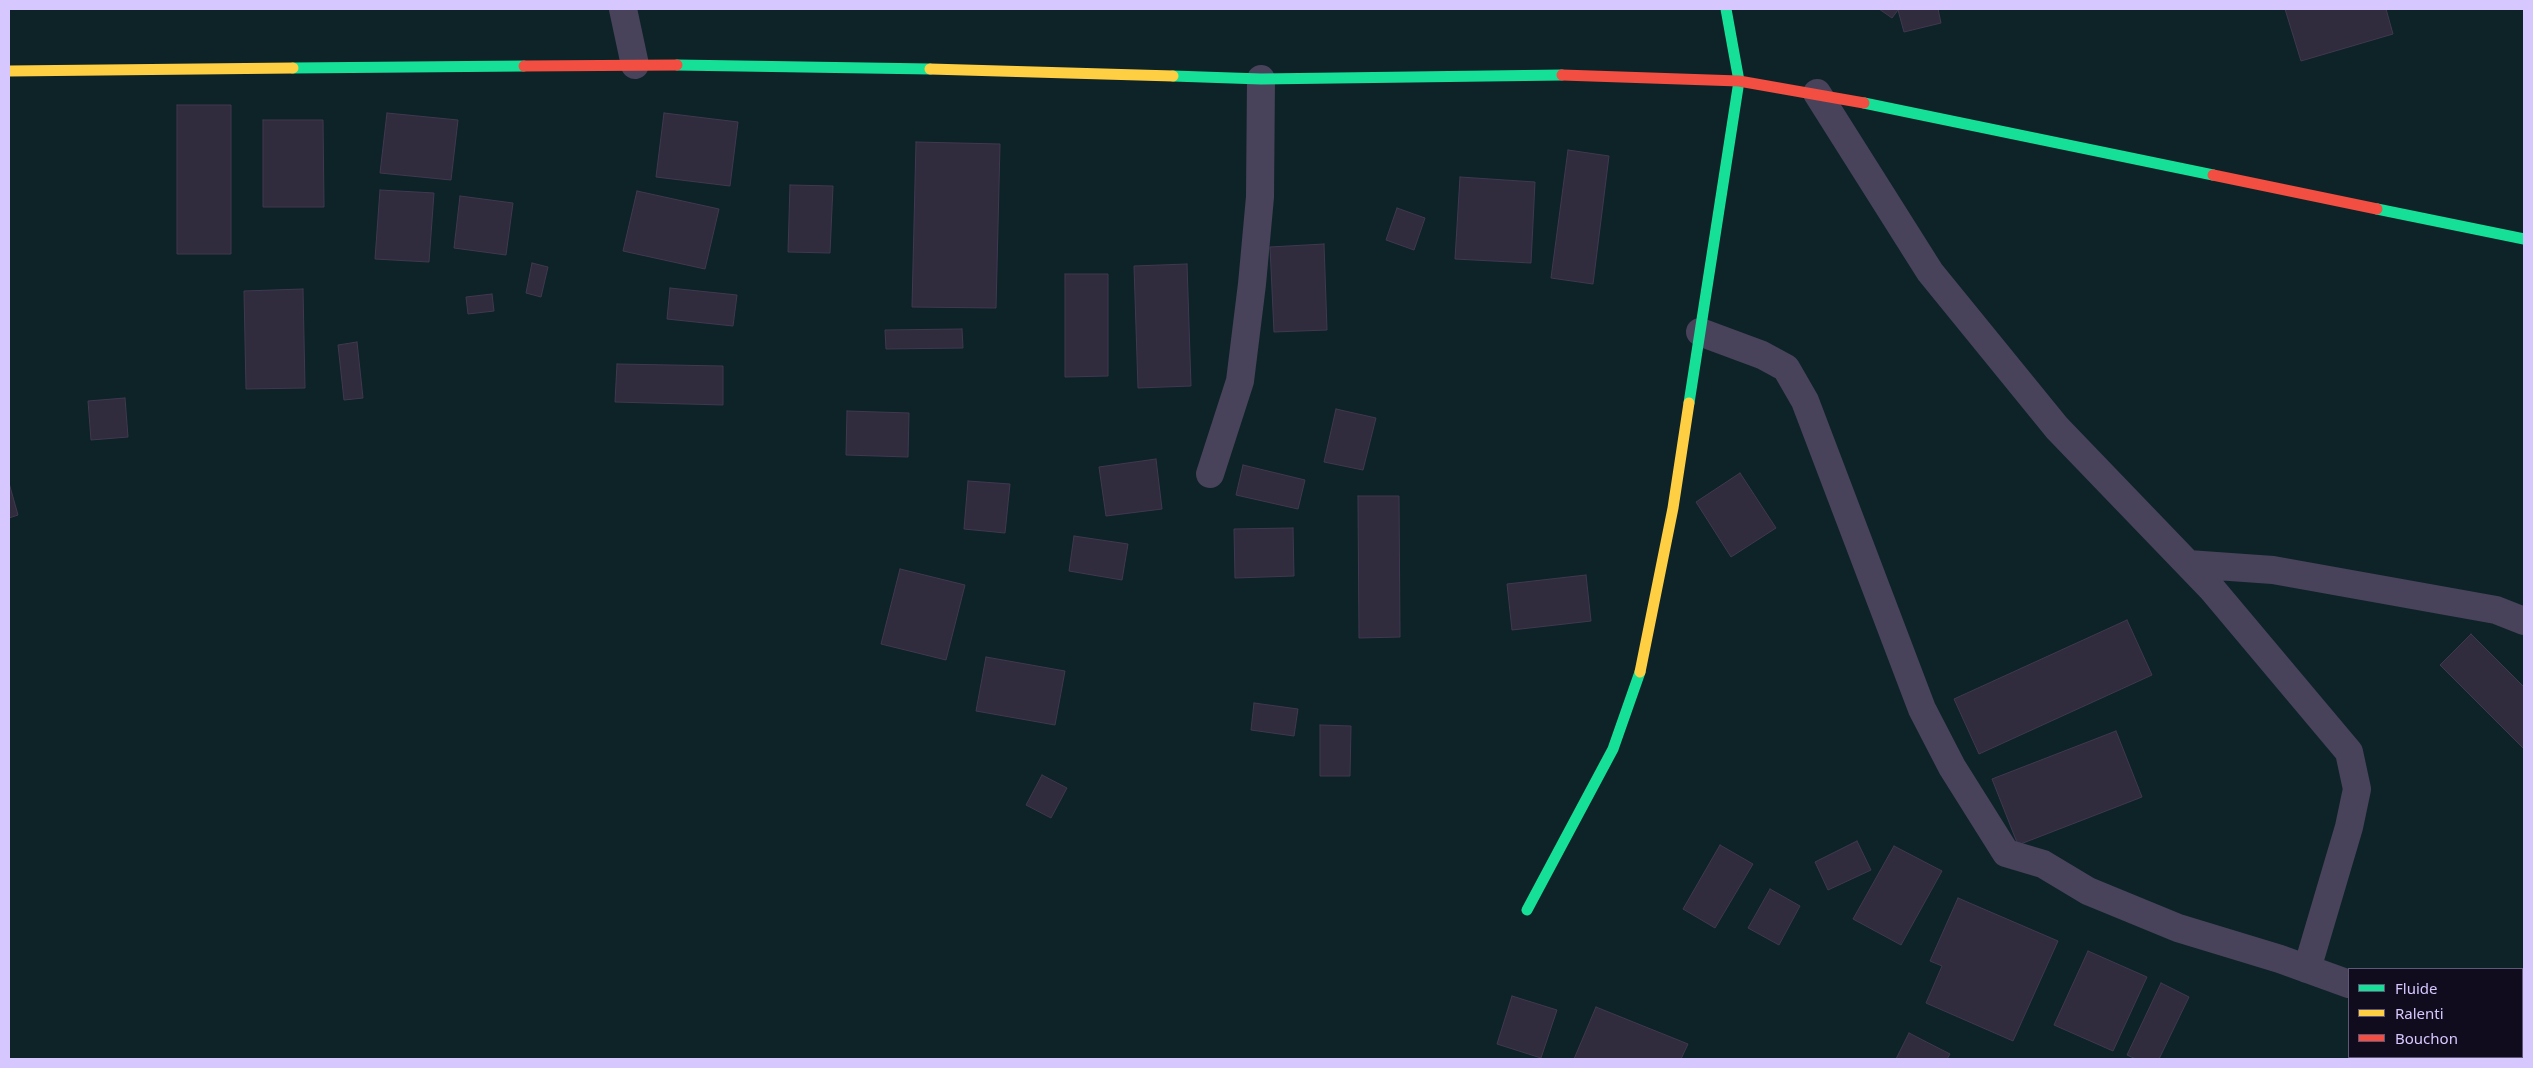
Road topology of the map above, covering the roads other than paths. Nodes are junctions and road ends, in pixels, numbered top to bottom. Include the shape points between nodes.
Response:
1 (623, 9) edge
2 (1726, 9) edge
3 (635, 66) junction
4 (9, 71) edge
5 (1261, 79) junction
6 (1739, 81) junction
7 (1817, 93) junction
8 (2524, 239) edge
9 (1700, 332) junction
10 (1210, 474) dead end
11 (2188, 564) junction
12 (2524, 621) edge
13 (1528, 910) dead end
14 (2307, 969) junction
15 (2348, 984) edge

1 - 3 street
2 - 6 street
3 - 4 street
3 - 5 street via 846,67
5 - 6 street via 1546,74
5 - 10 street via 1260,197 1240,381
6 - 7 street
6 - 9 street
7 - 8 street
7 - 11 street via 1930,272 2057,428
9 - 13 street via 1673,508 1637,684 1613,749
9 - 14 street via 1762,355 1786,368 1805,401 1922,709 1952,767 2006,853 2043,864 2088,891 2178,928
11 - 12 street via 2283,572 2496,610
11 - 14 street via 2349,752 2357,789
14 - 15 street

